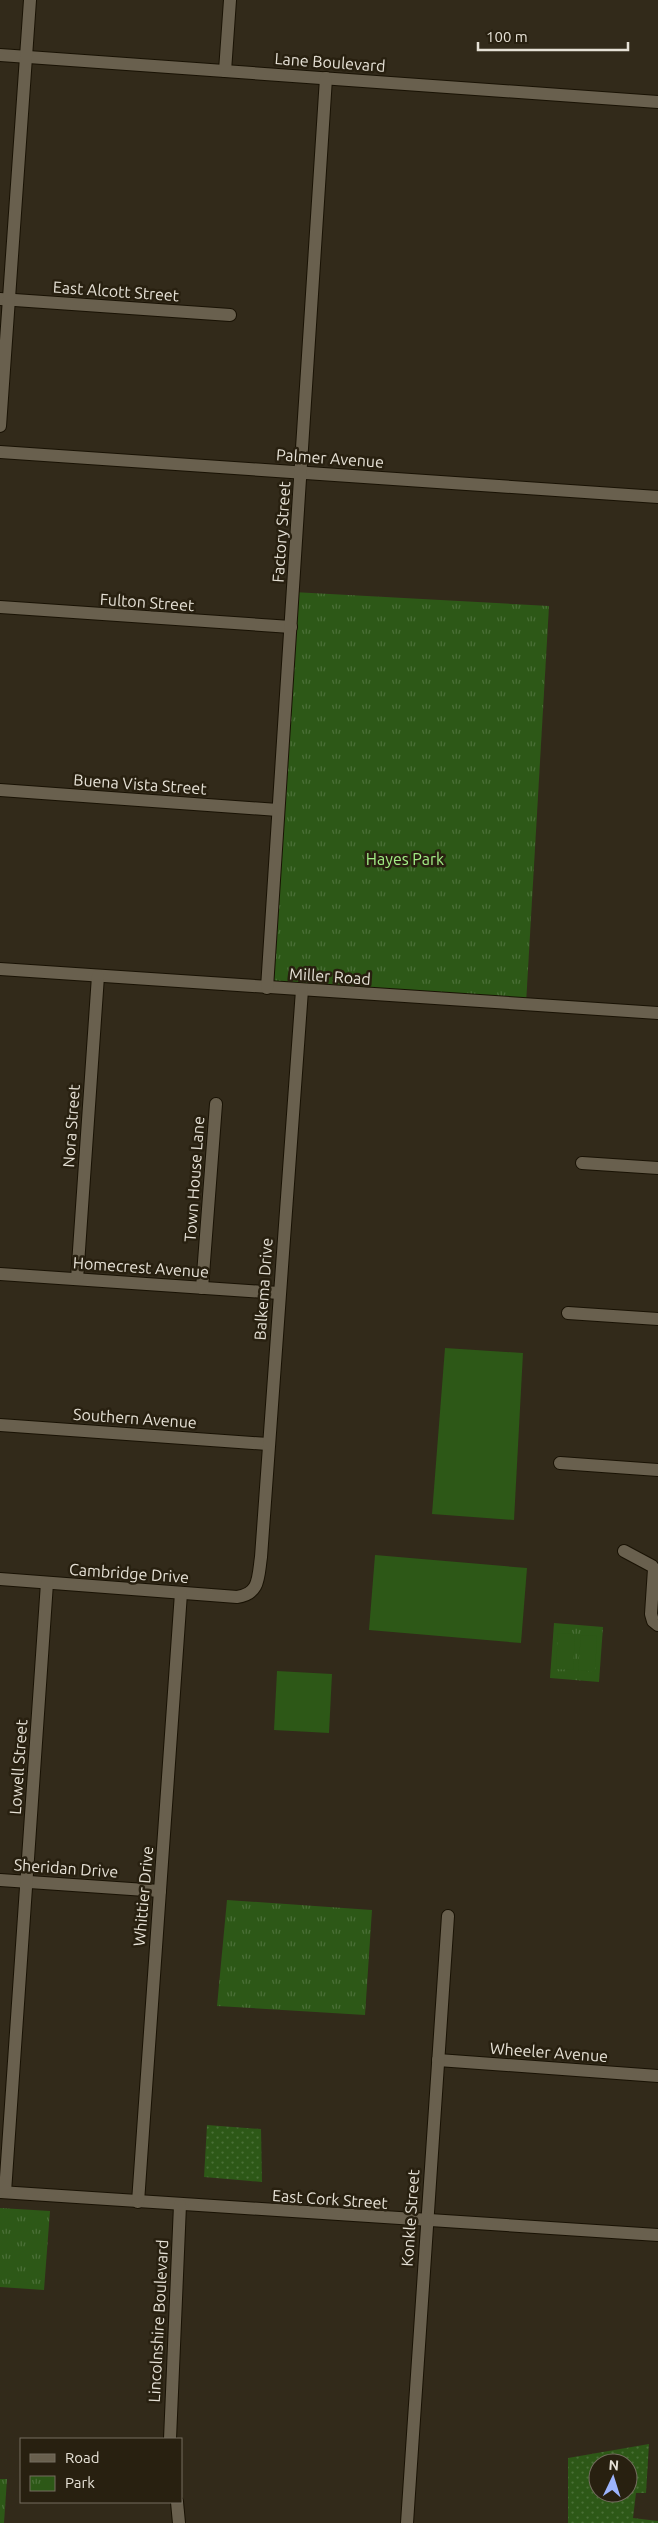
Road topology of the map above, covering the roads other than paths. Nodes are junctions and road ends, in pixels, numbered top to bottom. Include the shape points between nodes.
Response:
1 (30, 0) edge
2 (230, 0) edge
3 (0, 55) edge
4 (26, 58) junction
5 (225, 71) junction
6 (326, 78) junction
7 (658, 102) edge
8 (4, 299) edge
9 (230, 315) dead end
10 (0, 426) edge
11 (0, 452) edge
12 (301, 472) junction
13 (658, 497) edge
14 (0, 607) edge
15 (291, 627) junction
16 (0, 790) edge
17 (278, 810) junction
18 (0, 969) edge
19 (98, 976) junction
20 (267, 988) junction
21 (302, 990) junction
22 (658, 1013) edge
23 (216, 1104) dead end
24 (582, 1163) dead end
25 (658, 1168) edge
26 (0, 1274) edge
27 (77, 1279) junction
28 (202, 1288) junction
29 (279, 1293) junction
30 (568, 1313) dead end
31 (658, 1320) edge
32 (0, 1425) edge
33 (268, 1444) junction
34 (560, 1463) dead end
35 (658, 1470) edge
36 (624, 1551) dead end
37 (0, 1579) edge
38 (47, 1583) junction
39 (254, 1590) joint
40 (181, 1593) junction
41 (658, 1625) edge
42 (0, 1880) edge
43 (26, 1882) junction
44 (160, 1891) junction
45 (448, 1916) dead end
46 (438, 2060) junction
47 (658, 2076) edge
48 (2, 2192) edge
49 (138, 2202) junction
50 (180, 2205) junction
51 (426, 2222) junction
52 (658, 2235) edge
53 (170, 2438) edge
54 (177, 2503) edge
55 (180, 2523) edge
56 (407, 2523) edge

1 - 4 street
2 - 5 street
3 - 4 street, Lane Boulevard
4 - 5 street, Lane Boulevard
4 - 8 street
5 - 6 street, Lane Boulevard
6 - 7 street, Lane Boulevard
6 - 12 street, Factory Street
8 - 9 street, East Alcott Street
8 - 10 street
11 - 12 street, Palmer Avenue
12 - 13 street, Palmer Avenue
12 - 15 street, Factory Street
14 - 15 street, Fulton Street
15 - 17 street, Factory Street
16 - 17 street, Buena Vista Street
17 - 20 street, Factory Street
18 - 19 street, Miller Road
19 - 20 street, Miller Road
19 - 27 street, Nora Street
20 - 21 street, Miller Road
21 - 22 street, Miller Road
21 - 29 street, Balkema Drive
23 - 28 street, Town House Lane
24 - 25 street
26 - 27 street, Homecrest Avenue
27 - 28 street, Homecrest Avenue
28 - 29 street, Homecrest Avenue
29 - 33 street, Balkema Drive
30 - 31 street
32 - 33 street, Southern Avenue
33 - 39 street, Balkema Drive via 261,1557
34 - 35 street
36 - 41 street via 654,1569 651,1614
37 - 38 street, Cambridge Drive
38 - 40 street, Cambridge Drive
38 - 43 street, Lowell Street
39 - 40 street, Cambridge Drive via 249,1595 236,1597
40 - 44 street, Whittier Drive
42 - 43 street, Sheridan Drive
43 - 44 street, Sheridan Drive
43 - 48 street, Lowell Street
44 - 49 street, Whittier Drive
45 - 46 street, Konkle Street
46 - 47 street, Wheeler Avenue
46 - 51 street, Konkle Street
48 - 49 street, East Cork Street
49 - 50 street, East Cork Street
50 - 51 street, East Cork Street
50 - 53 street, Lincolnshire Boulevard
51 - 52 street, East Cork Street
51 - 56 street, Konkle Street
54 - 55 street

